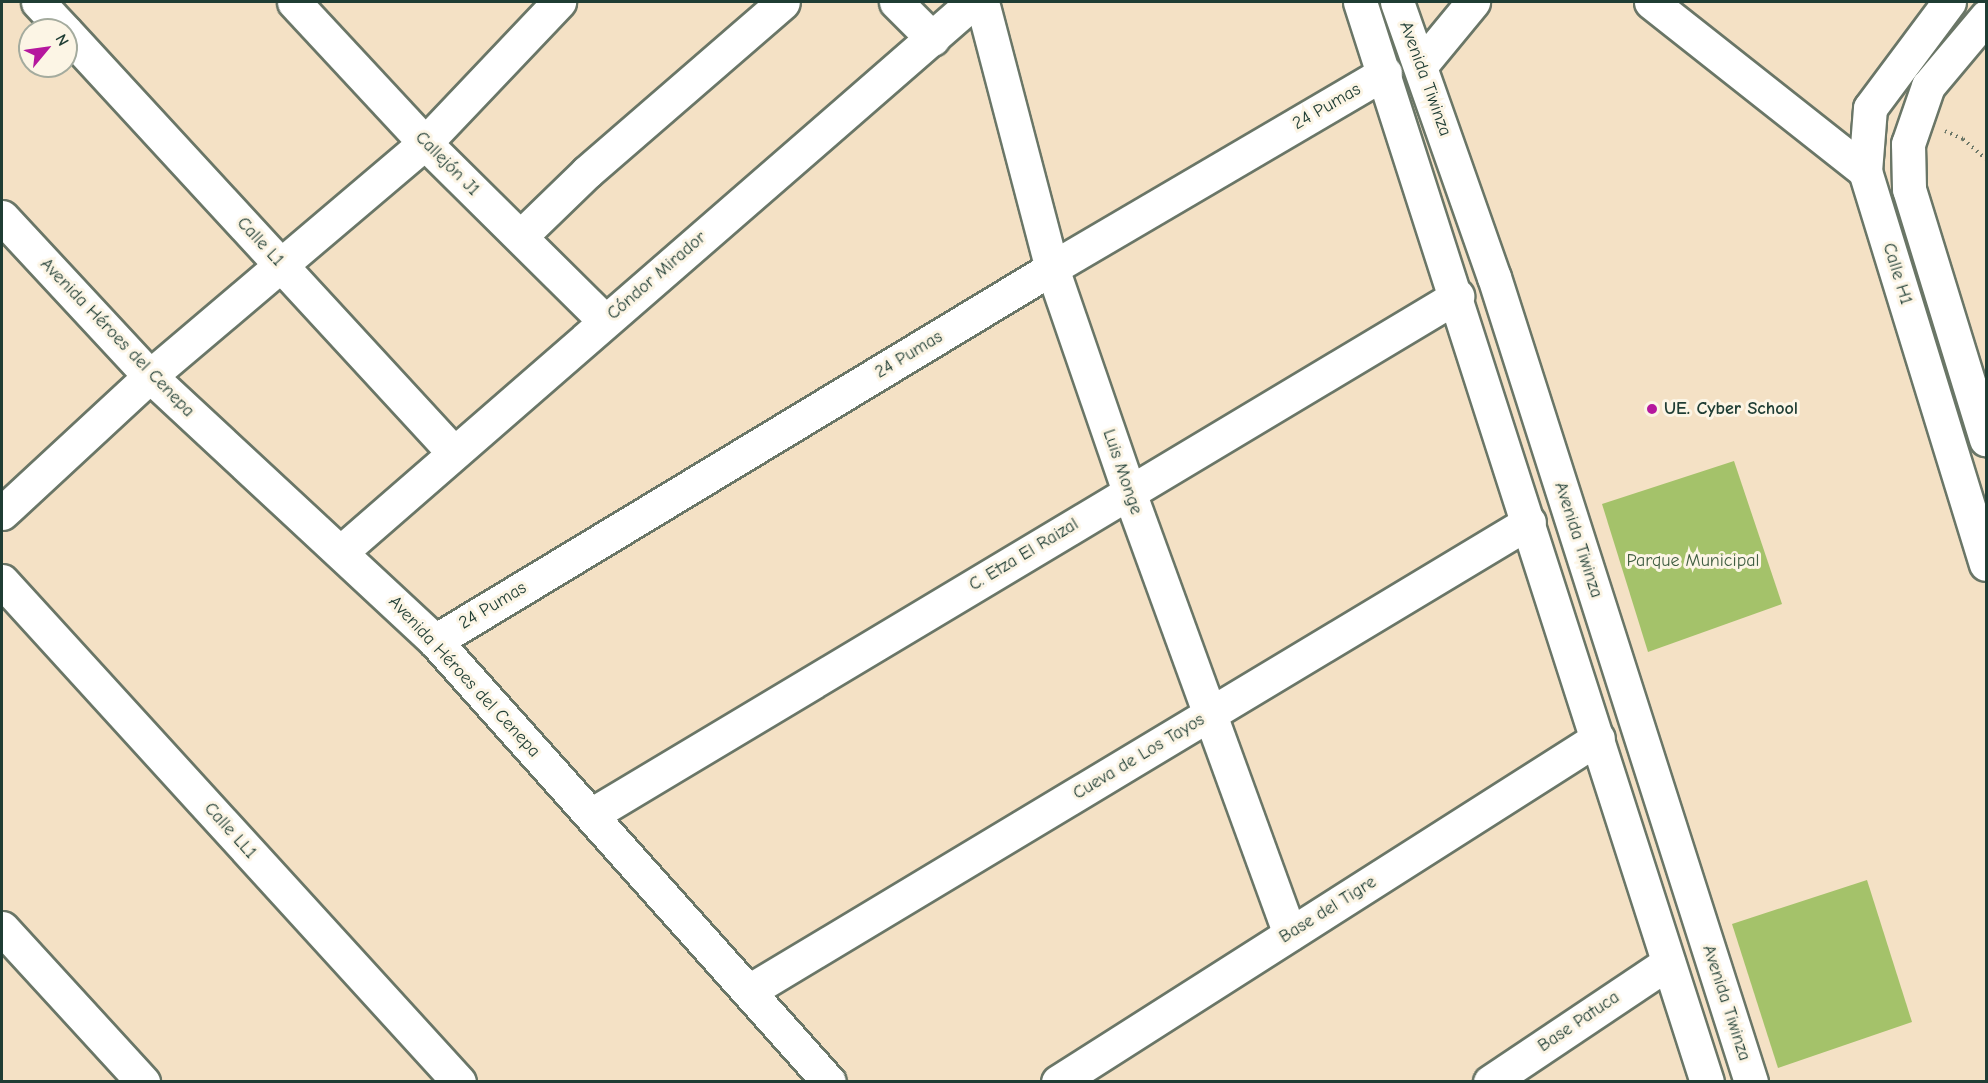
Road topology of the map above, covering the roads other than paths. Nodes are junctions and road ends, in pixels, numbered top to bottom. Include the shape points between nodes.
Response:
1 (38, 2) edge
2 (294, 2) edge
3 (559, 2) edge
4 (783, 2) edge
5 (896, 2) edge
6 (973, 2) edge
7 (982, 2) edge
8 (1360, 2) edge
9 (1397, 2) edge
10 (1473, 2) edge
11 (1651, 2) edge
12 (1936, 6) edge
13 (1986, 17) edge
14 (53, 18) edge
15 (933, 39) junction
16 (78, 45) edge
17 (1421, 65) junction
18 (1385, 74) junction
19 (425, 143) junction
20 (1864, 171) junction
21 (2, 218) edge
22 (521, 236) junction
23 (282, 265) junction
24 (1052, 268) junction
25 (1456, 296) junction
26 (605, 321) junction
27 (150, 376) junction
28 (1986, 439) edge
29 (453, 452) junction
30 (1129, 492) junction
31 (2, 513) edge
32 (1529, 522) junction
33 (342, 551) junction
34 (1986, 564) edge
35 (2, 581) edge
36 (435, 641) junction
37 (1210, 714) junction
38 (1598, 738) junction
39 (591, 815) junction
40 (2, 928) edge
41 (1290, 934) junction
42 (1668, 963) junction
43 (749, 991) junction
44 (143, 1082) edge
45 (459, 1082) edge
46 (829, 1082) edge
47 (1058, 1082) edge
48 (1490, 1082) edge
49 (1707, 1082) edge
50 (1751, 1082) edge

1 - 14 street, Calle L1
2 - 19 street, Callejón J1
3 - 19 street
4 - 22 street via 587,172
5 - 15 street
6 - 15 street, Cóndor Mirador
7 - 24 street, Luis Monge
8 - 18 street, Avenida Tiwinza
9 - 17 street, Avenida Tiwinza
10 - 17 street
11 - 20 street
12 - 20 street, Calle H1 via 1870,108
13 - 28 street, Calle H1 via 1928,86 1908,144 1909,189
15 - 26 street, Cóndor Mirador
16 - 23 street, Calle L1
17 - 50 street, Avenida Tiwinza via 1494,277
18 - 24 street, 24 Pumas
18 - 25 street, Avenida Tiwinza
19 - 22 street, Callejón J1
19 - 23 street
20 - 34 street, Calle H1
21 - 27 street, Avenida Héroes del Cenepa
22 - 26 street, Callejón J1
23 - 27 street
23 - 29 street, Calle L1
24 - 30 street, Luis Monge
24 - 36 street, 24 Pumas
25 - 30 street, C. Etza El Raizal
25 - 32 street, Avenida Tiwinza
26 - 29 street, Cóndor Mirador
27 - 31 street
27 - 33 street, Avenida Héroes del Cenepa
29 - 33 street, Cóndor Mirador
30 - 37 street, Luis Monge
30 - 39 street, C. Etza El Raizal
32 - 37 street, Cueva de Los Tayos
32 - 38 street, Avenida Tiwinza
33 - 36 street, Avenida Héroes del Cenepa
35 - 45 street, Calle LL1
36 - 39 street, Avenida Héroes del Cenepa
37 - 41 street, Luis Monge
37 - 43 street, Cueva de Los Tayos
38 - 41 street, Base del Tigre
38 - 42 street, Avenida Tiwinza
39 - 43 street, Avenida Héroes del Cenepa
40 - 44 street
41 - 47 street, Base del Tigre
42 - 48 street, Base Patuca
42 - 49 street, Avenida Tiwinza
43 - 46 street, Avenida Héroes del Cenepa

